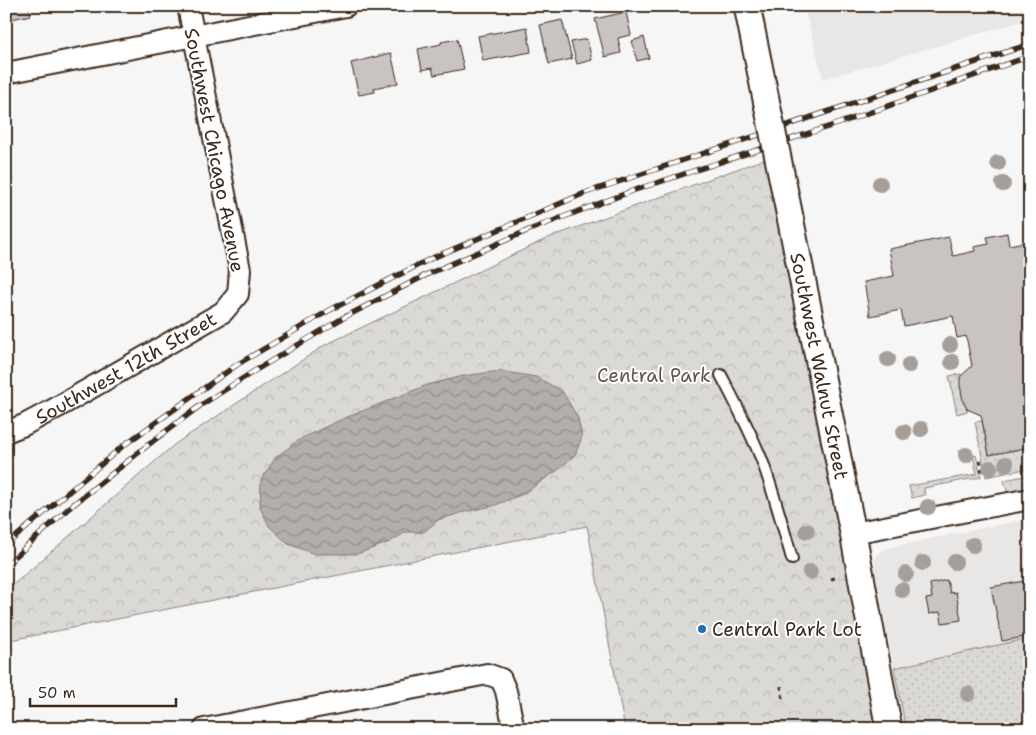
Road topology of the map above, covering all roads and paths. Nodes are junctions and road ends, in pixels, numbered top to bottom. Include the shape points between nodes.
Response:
1 (188, 6) edge
2 (346, 6) edge
3 (747, 6) edge
4 (194, 36) junction
5 (6, 73) edge
6 (238, 294) joint
7 (721, 375) dead end
8 (6, 432) edge
9 (980, 460) dead end
10 (982, 472) dead end
11 (1030, 499) edge
12 (853, 533) junction
13 (792, 559) dead end
14 (842, 576) dead end
15 (831, 580) dead end
16 (781, 686) dead end
17 (783, 700) dead end
18 (204, 729) edge
19 (514, 729) edge
20 (889, 729) edge

1 - 4 street, Southwest Chicago Avenue
2 - 4 street
3 - 12 street, Southwest Walnut Street, bridge
4 - 5 street
4 - 6 street, Southwest Chicago Avenue via 240,270
6 - 8 street, Southwest 12th Street via 223,312 56,408
7 - 13 lane via 762,462
9 - 10 path
11 - 12 street
12 - 20 street, Southwest Walnut Street
14 - 15 path
16 - 17 path
18 - 19 street via 487,674 501,679

